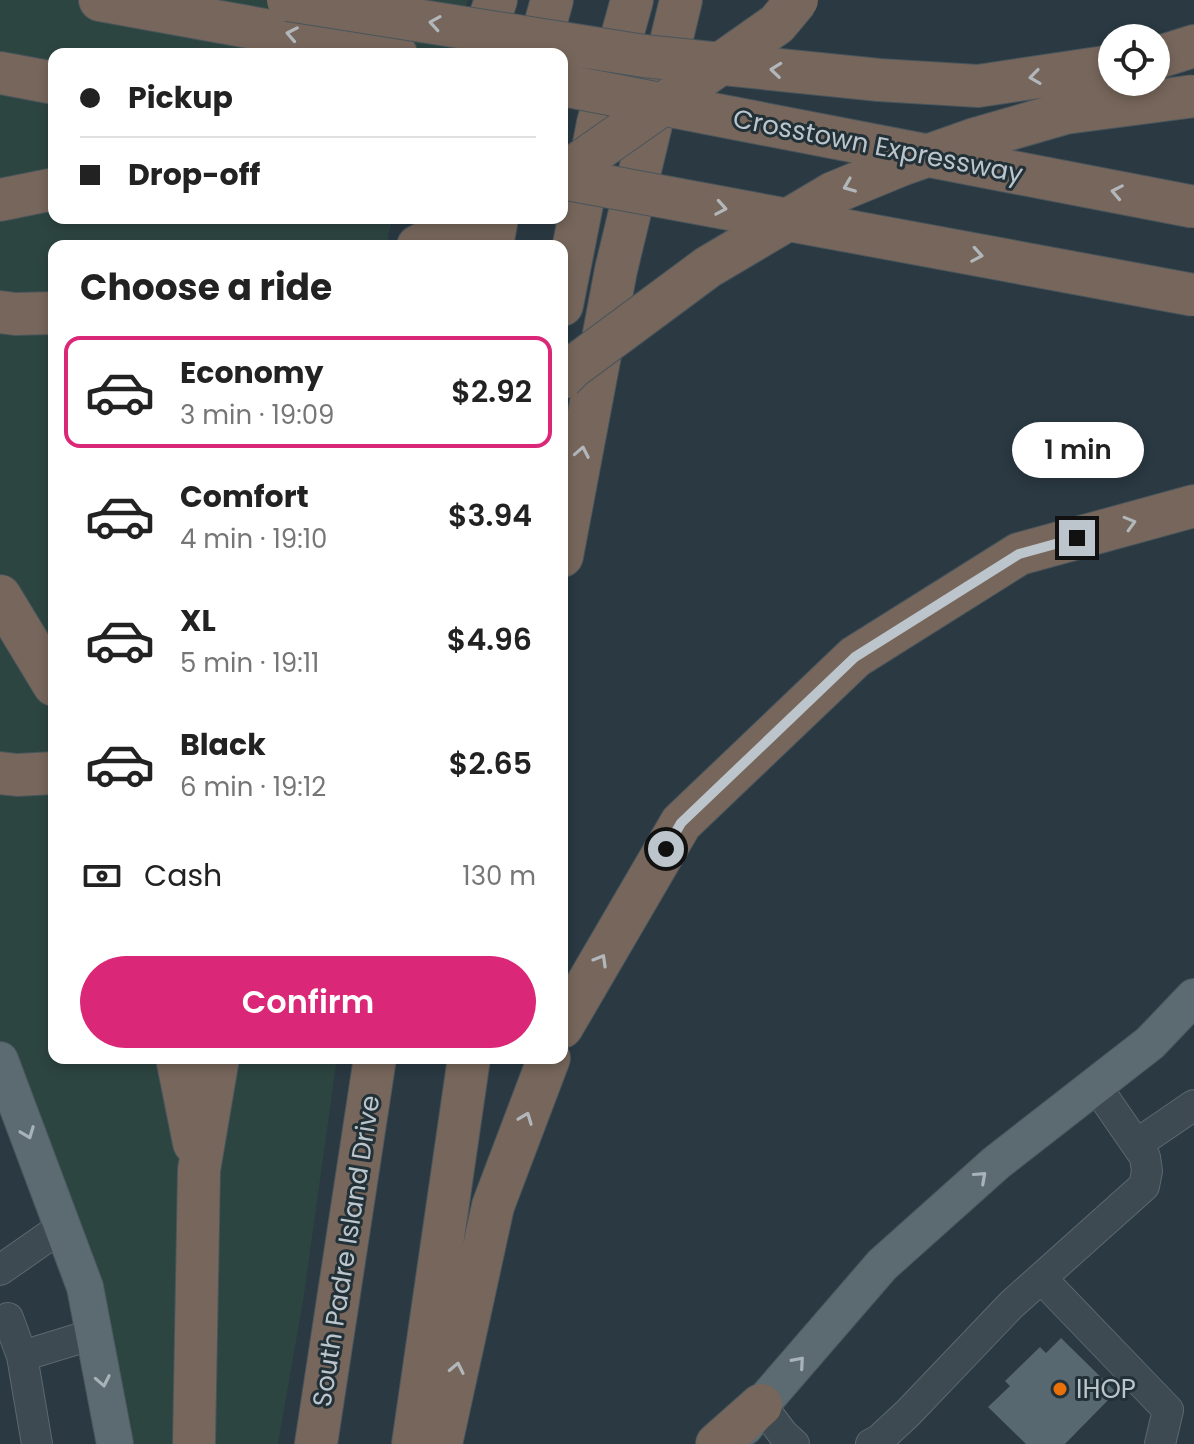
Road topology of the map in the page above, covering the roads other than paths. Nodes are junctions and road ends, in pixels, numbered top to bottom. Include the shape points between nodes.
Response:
1 (100, 0) edge
2 (288, 0) edge
3 (496, 0) edge
4 (552, 0) edge
5 (632, 0) edge
6 (681, 0) edge
7 (797, 0) edge
8 (1194, 46) edge
9 (363, 48) edge
10 (479, 48) edge
11 (539, 48) edge
12 (1170, 54) edge
13 (1098, 68) edge
14 (0, 73) edge
15 (48, 82) edge
16 (568, 86) edge
17 (1194, 96) edge
18 (568, 173) edge
19 (568, 178) edge
20 (48, 190) edge
21 (568, 194) edge
22 (0, 200) edge
23 (677, 200) junction
24 (1194, 207) edge
25 (463, 224) edge
26 (430, 240) edge
27 (568, 275) edge
28 (1194, 295) edge
29 (0, 312) edge
30 (48, 313) edge
31 (568, 372) edge
32 (1194, 506) edge
33 (568, 524) edge
34 (0, 596) edge
35 (48, 675) edge
36 (0, 773) edge
37 (48, 773) edge
38 (1194, 997) edge
39 (568, 1017) edge
40 (1194, 1021) edge
41 (1150, 1043) junction
42 (0, 1060) edge
43 (178, 1064) edge
44 (217, 1064) edge
45 (374, 1064) edge
46 (444, 1064) edge
47 (468, 1064) edge
48 (547, 1064) edge
49 (1096, 1086) junction
50 (1194, 1105) edge
51 (1137, 1144) junction
52 (199, 1170) junction
53 (63, 1226) junction
54 (0, 1270) edge
55 (1041, 1278) junction
56 (0, 1280) edge
57 (4, 1324) edge
58 (94, 1334) junction
59 (22, 1356) junction
60 (761, 1405) junction
61 (877, 1443) edge
62 (37, 1444) edge
63 (115, 1444) edge
64 (194, 1444) edge
65 (316, 1444) edge
66 (393, 1444) edge
67 (413, 1444) edge
68 (441, 1444) edge
69 (717, 1444) edge
70 (732, 1444) edge
71 (794, 1444) edge
72 (1160, 1444) edge

9 -> 1 highway
13 -> 2 highway, bridge via 978,86 879,80 644,56
3 - 10 highway
4 - 11 highway
5 - 27 highway via 598,123
33 -> 6 highway via 616,270
7 - 18 highway, bridge via 777,24
8 - 12 highway
14 - 15 highway
24 -> 16 highway, Crosstown Expressway, bridge
17 -> 31 highway, bridge via 1065,113 972,140 833,193 708,267
19 - 23 highway, bridge
20 - 22 highway
21 - 23 highway, bridge
23 -> 28 highway, bridge
25 - 26 highway
29 - 30 highway
39 -> 32 highway via 681,823 855,657 1019,554
34 - 35 highway
36 - 37 highway
38 - 41 main road
40 - 41 main road
41 - 49 main road
42 -> 53 main road
43 - 52 highway
44 - 52 highway
45 - 65 highway, South Padre Island Drive
46 - 66 highway
47 - 67 highway
68 -> 48 highway via 493,1206
49 - 51 lane
60 -> 49 main road via 882,1265 996,1163
50 - 51 lane
51 - 55 lane via 1145,1157 1144,1186
52 - 64 highway
53 - 54 lane
53 - 58 main road via 85,1287
55 - 61 lane
55 - 72 lane via 1168,1410
56 - 57 lane via 10,1306
57 - 59 lane
58 - 59 lane
58 -> 63 main road
59 - 62 lane
60 - 69 highway
60 - 70 main road
60 - 71 lane

